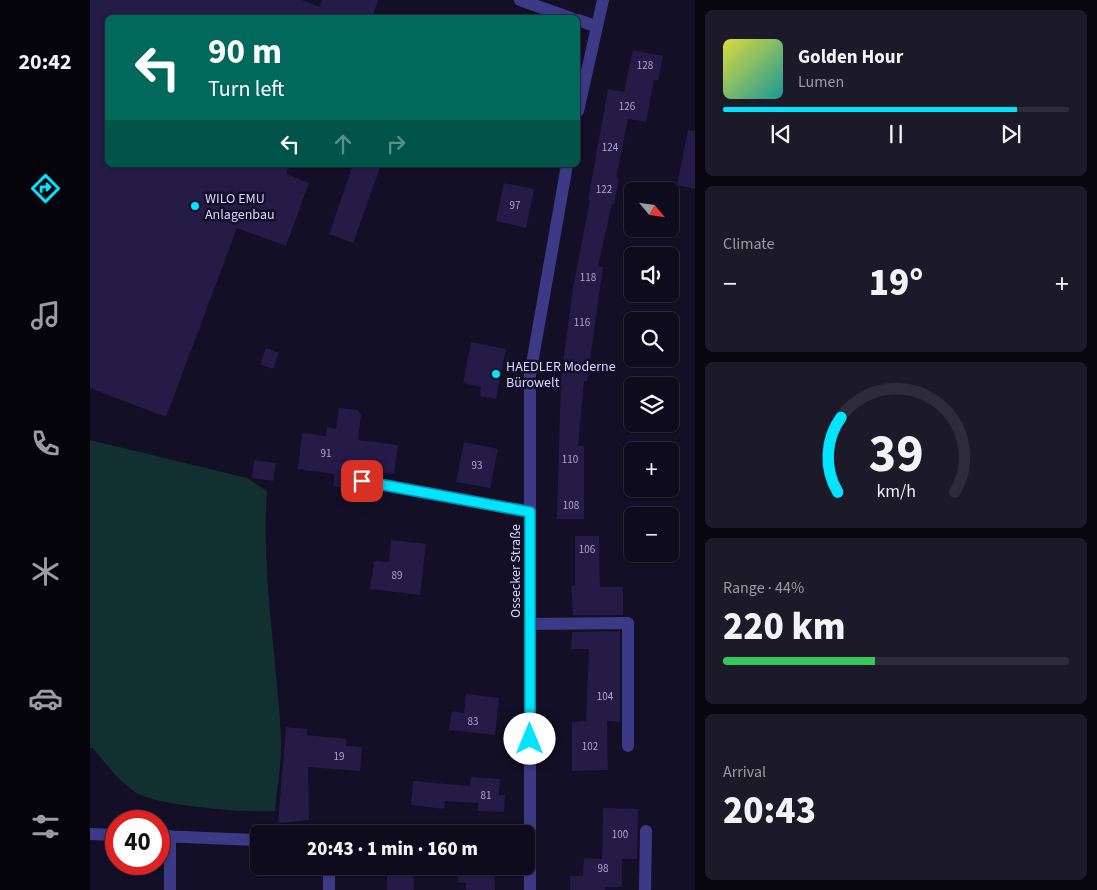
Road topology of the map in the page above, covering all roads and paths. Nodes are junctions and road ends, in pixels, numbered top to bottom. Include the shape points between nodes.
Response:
1 (520, 0) edge
2 (603, 0) edge
3 (562, 15) edge
4 (580, 21) edge
5 (595, 26) junction
6 (580, 101) edge
7 (567, 167) edge
8 (362, 481) dead end
9 (530, 512) junction
10 (530, 624) junction
11 (628, 746) dead end
12 (528, 825) edge
13 (646, 831) dead end
14 (90, 834) edge
15 (105, 835) edge
16 (170, 836) edge
17 (250, 840) edge
18 (168, 875) edge
19 (329, 875) edge
20 (529, 875) edge
21 (170, 890) edge
22 (329, 890) edge
23 (530, 890) edge
24 (645, 890) edge

1 - 3 street
2 - 5 street
4 - 5 street
5 - 6 street
7 - 9 street, Ossecker Straße via 530,376
8 - 9 street
9 - 10 street, Ossecker Straße
10 - 11 street via 628,624
10 - 12 street, Ossecker Straße
13 - 24 street
14 - 15 street
16 - 17 street
18 - 21 street
19 - 22 street
20 - 23 street, Ossecker Straße

